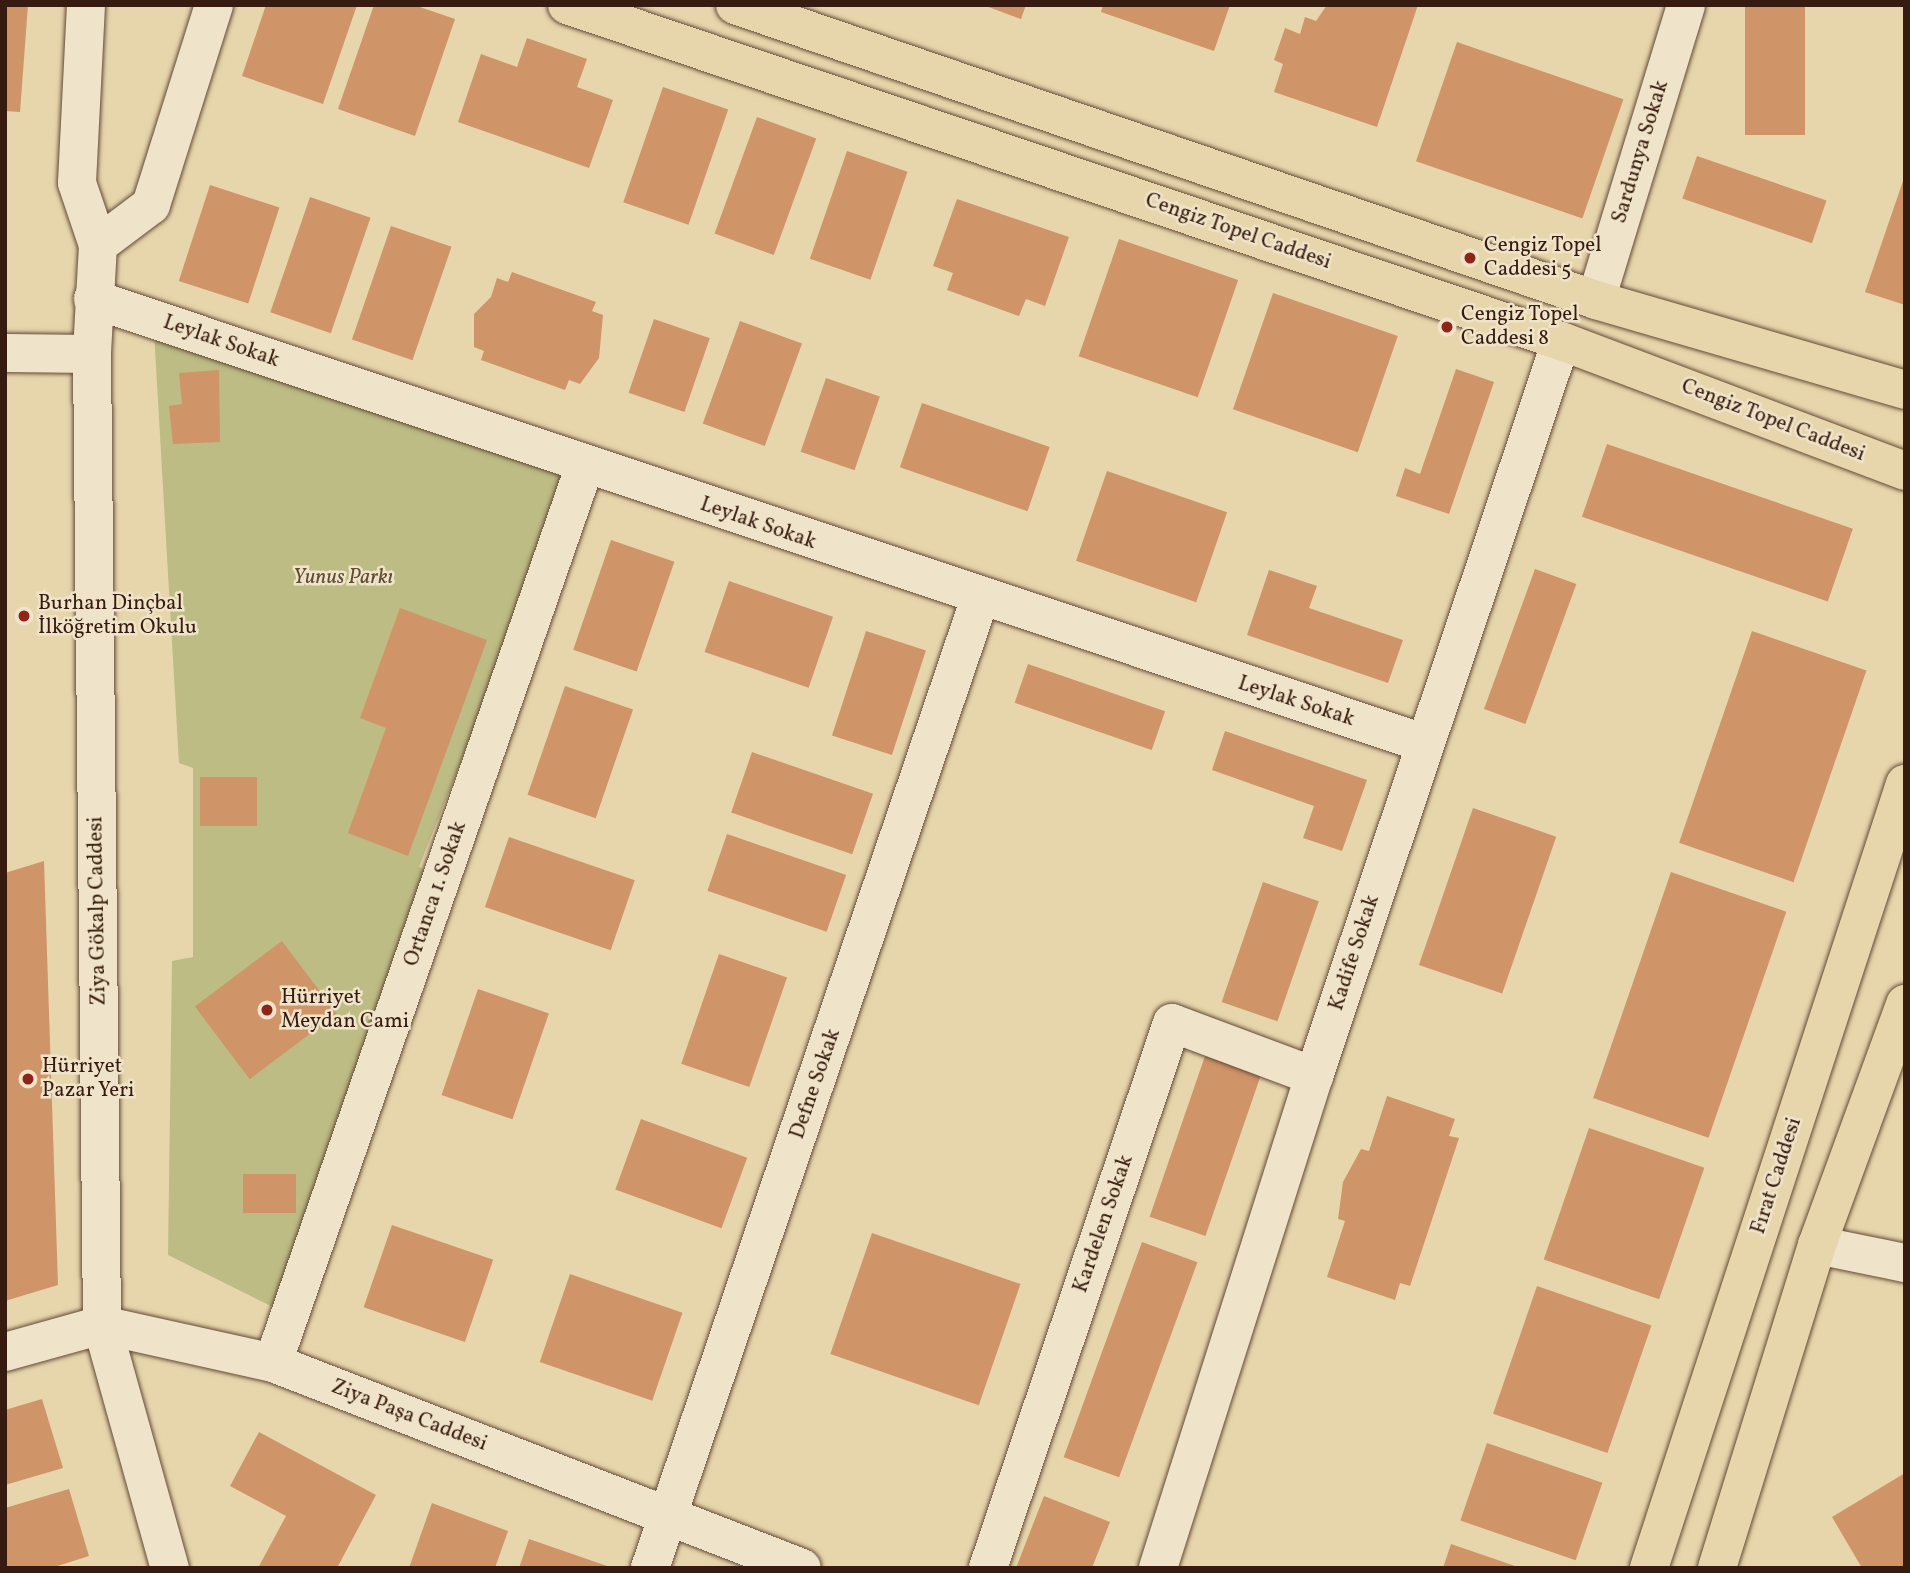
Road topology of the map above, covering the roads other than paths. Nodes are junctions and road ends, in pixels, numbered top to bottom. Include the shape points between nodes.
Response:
1 (86, 5) edge
2 (214, 5) edge
3 (568, 5) edge
4 (735, 5) edge
5 (1686, 5) edge
6 (98, 244) junction
7 (93, 299) junction
8 (1596, 300) junction
9 (1560, 341) junction
10 (5, 353) edge
11 (92, 355) junction
12 (1905, 390) edge
13 (585, 466) junction
14 (1905, 471) edge
15 (979, 598) junction
16 (1424, 743) junction
17 (1905, 783) edge
18 (1905, 1004) edge
19 (1314, 1076) junction
20 (1817, 1245) junction
21 (1905, 1263) edge
22 (102, 1325) junction
23 (5, 1352) edge
24 (273, 1363) junction
25 (671, 1517) junction
26 (170, 1568) edge
27 (650, 1568) edge
28 (802, 1568) edge
29 (988, 1568) edge
30 (1158, 1568) edge
31 (1649, 1568) edge
32 (1717, 1568) edge

1 - 6 street, Ziya Gökalp Caddesi via 77,183
2 - 6 street via 151,205
3 - 9 main road, Cengiz Topel Caddesi
4 - 8 main road
5 - 8 street, Sardunya Sokak
6 - 7 street, Ziya Gökalp Caddesi
7 - 11 street, Ziya Gökalp Caddesi
7 - 13 street, Leylak Sokak
8 - 12 main road
9 - 14 main road, Cengiz Topel Caddesi
9 - 16 street, Kadife Sokak
10 - 11 street
11 - 22 street, Ziya Gökalp Caddesi
13 - 15 street, Leylak Sokak
13 - 24 street, Ortanca 1. Sokak
15 - 16 street, Leylak Sokak
15 - 25 street, Defne Sokak
16 - 19 street, Kadife Sokak
17 - 31 main road, Fırat Caddesi
18 - 20 main road
19 - 29 street, Kardelen Sokak via 1172,1023
19 - 30 street, Kadife Sokak
20 - 21 street
20 - 32 main road
22 - 23 street, Ziya Paşa Caddesi
22 - 24 street, Ziya Paşa Caddesi
22 - 26 street, Ziya Gökalp Caddesi
24 - 25 street, Ziya Paşa Caddesi
25 - 27 street, Defne Sokak
25 - 28 street, Ziya Paşa Caddesi

